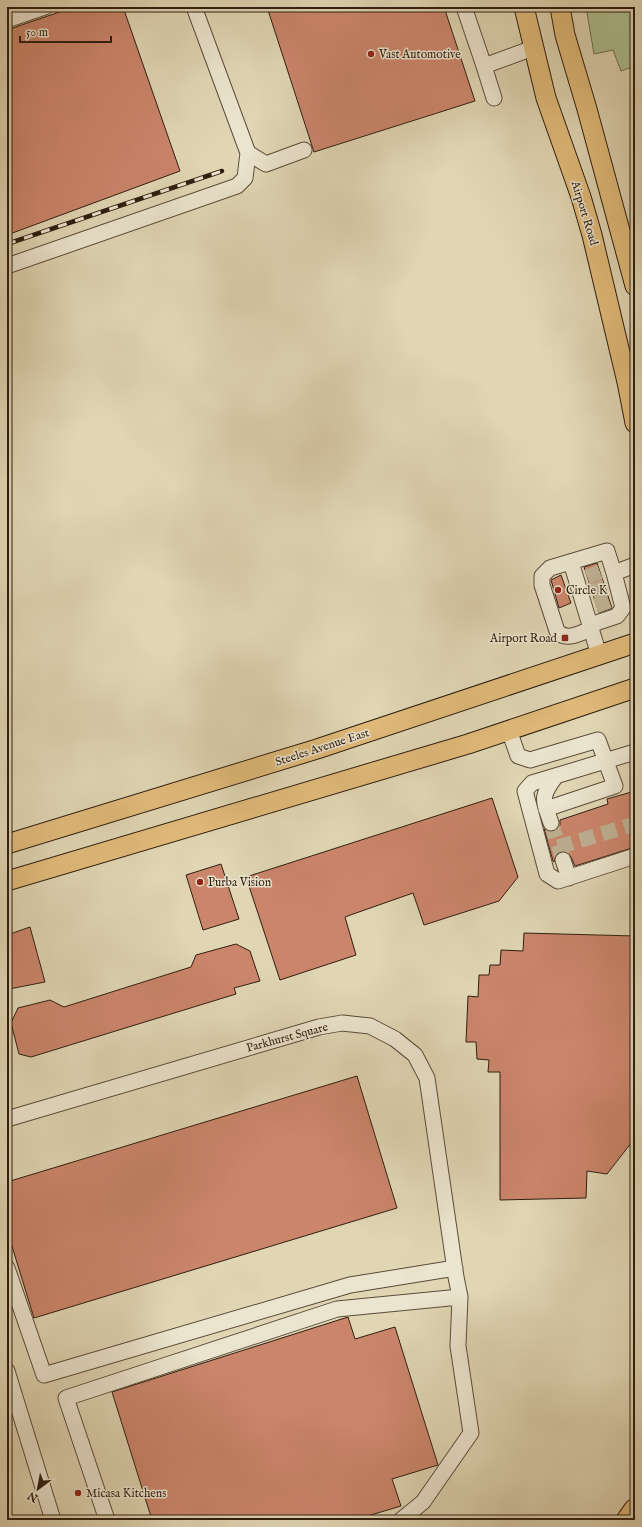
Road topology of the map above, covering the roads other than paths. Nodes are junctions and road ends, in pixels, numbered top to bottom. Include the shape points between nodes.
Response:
1 (45, 7) edge
2 (194, 7) edge
3 (464, 7) edge
4 (524, 7) edge
5 (560, 7) edge
6 (7, 20) edge
7 (533, 48) junction
8 (484, 66) junction
9 (494, 98) dead end
10 (304, 150) dead end
11 (248, 153) junction
12 (7, 266) edge
13 (635, 286) edge
14 (635, 423) edge
15 (571, 562) junction
16 (635, 566) edge
17 (600, 588) junction
18 (591, 627) junction
19 (635, 634) edge
20 (635, 643) edge
21 (605, 653) junction
22 (635, 688) edge
23 (635, 698) edge
24 (594, 701) junction
25 (509, 730) junction
26 (635, 752) edge
27 (605, 760) junction
28 (556, 776) junction
29 (7, 844) edge
30 (635, 856) edge
31 (563, 860) tunnel mouth
32 (569, 878) junction
33 (7, 881) edge
34 (7, 1119) edge
35 (7, 1268) edge
36 (455, 1268) junction
37 (460, 1297) junction
38 (7, 1371) edge
39 (635, 1510) edge
40 (53, 1520) edge
41 (107, 1520) edge
42 (401, 1520) edge
43 (628, 1520) edge

1 - 6 street
2 - 11 street
3 - 8 street
4 - 7 main road, Airport Road
5 - 13 main road via 565,35
7 - 8 street
7 - 14 main road, Airport Road via 546,98 592,235
8 - 9 street
10 - 11 street via 266,164
11 - 12 street via 245,178 237,186
15 - 17 street
15 - 17 street via 608,551
15 - 18 street via 546,572 541,580 542,585 560,635 572,636
16 - 17 street
17 - 18 street
17 - 18 street via 623,608 617,616
18 - 21 street
19 - 21 main road
20 - 21 main road, Steeles Avenue East
21 - 29 main road, Steeles Avenue East via 254,769
22 - 24 main road
23 - 24 main road via 612,705
24 - 25 main road
25 - 27 street via 518,756 530,760 598,740
25 - 33 main road
26 - 27 street
27 - 28 street
27 - 28 street via 615,786 549,816 543,799 546,789
28 - 32 street via 532,782 525,791 547,874 558,881
30 - 32 street
31 - 32 street
34 - 36 street, Parkhurst Square via 319,1027 342,1023 370,1026 395,1038 415,1054 427,1078
35 - 36 street via 44,1375 350,1285
36 - 37 street, Parkhurst Square
37 - 41 street via 338,1309 66,1398
37 - 42 street, Parkhurst Square via 458,1346 471,1433 423,1502
38 - 40 street
39 - 43 highway

